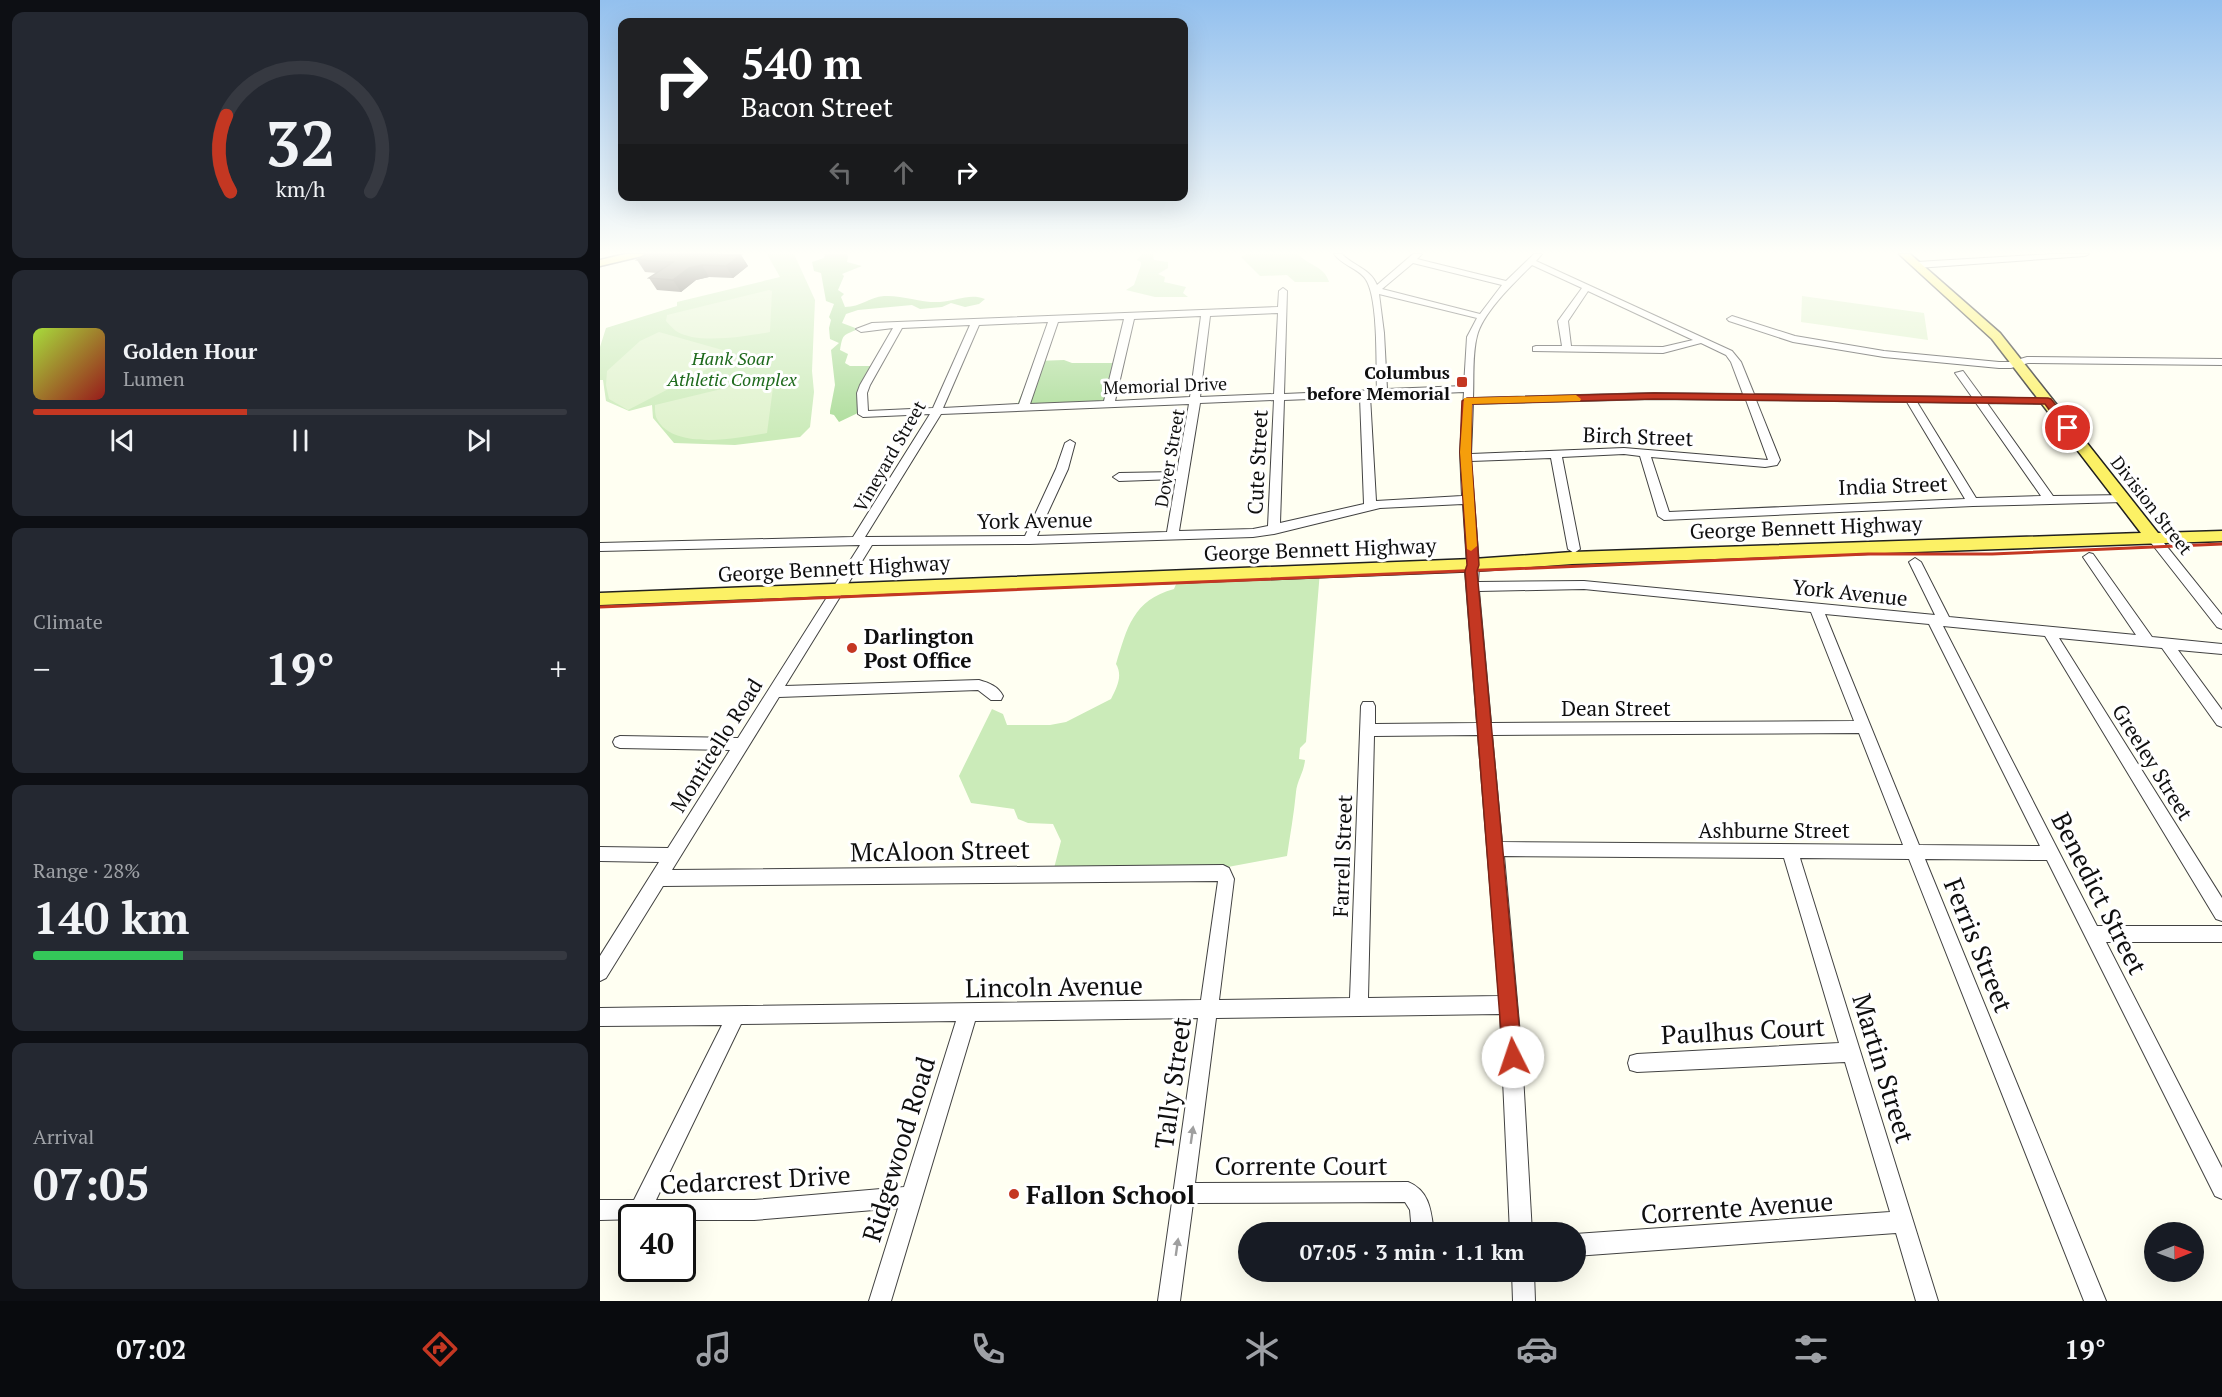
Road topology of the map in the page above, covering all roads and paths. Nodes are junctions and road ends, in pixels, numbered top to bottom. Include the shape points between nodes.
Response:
1 (1130, 315) junction
2 (1141, 315) edge
3 (1206, 315) edge
4 (1282, 315) edge
5 (1377, 315) edge
6 (1473, 315) edge
7 (1567, 315) edge
8 (1648, 315) edge
9 (1972, 315) edge
10 (1482, 317) joint
11 (1054, 319) junction
12 (1732, 319) dead end
13 (976, 322) junction
14 (899, 325) junction
15 (861, 329) dead end
16 (1703, 340) junction
17 (1536, 349) dead end
18 (1567, 350) junction
19 (2222, 362) edge
20 (2019, 363) junction
21 (1960, 373) dead end
22 (1468, 389) junction
23 (1382, 392) junction
24 (1365, 393) junction
25 (1279, 397) junction
26 (1749, 398) junction
27 (1910, 399) junction
28 (1195, 400) junction
29 (1980, 400) junction
30 (1467, 401) junction
31 (2048, 401) junction
32 (1109, 404) junction
33 (1023, 408) junction
34 (936, 411) junction
35 (1070, 443) dead end
36 (1644, 452) junction
37 (1556, 454) junction
38 (1466, 458) junction
39 (1182, 475) junction
40 (1119, 477) dead end
41 (2124, 498) junction
42 (1467, 500) junction
43 (2050, 501) junction
44 (1973, 502) junction
45 (1370, 506) junction
46 (1274, 530) junction
47 (1172, 536) junction
48 (2222, 536) edge
49 (2153, 537) junction
50 (863, 540) junction
51 (1029, 540) junction
52 (600, 547) edge
53 (1574, 549) dead end
54 (2089, 556) dead end
55 (1915, 562) dead end
56 (1473, 565) junction
57 (1473, 587) junction
58 (837, 590) junction
59 (600, 599) edge
60 (1816, 608) junction
61 (1939, 620) junction
62 (2222, 624) edge
63 (2049, 632) junction
64 (2148, 642) junction
65 (2166, 643) junction
66 (2222, 649) edge
67 (774, 692) junction
68 (996, 696) dead end
69 (1368, 706) dead end
70 (2222, 721) edge
71 (1864, 727) junction
72 (1367, 730) junction
73 (1486, 730) junction
74 (620, 742) dead end
75 (742, 744) junction
76 (1496, 849) junction
77 (1790, 851) junction
78 (1915, 852) junction
79 (2052, 853) junction
80 (600, 854) edge
81 (672, 855) junction
82 (1223, 873) joint
83 (658, 878) junction
84 (2222, 913) edge
85 (2093, 934) junction
86 (2222, 934) edge
87 (600, 972) edge
88 (1509, 1005) junction
89 (1359, 1007) junction
90 (1209, 1010) junction
91 (968, 1013) junction
92 (736, 1015) junction
93 (600, 1017) edge
94 (1851, 1052) junction
95 (1637, 1063) dead end
96 (2222, 1189) edge
97 (1184, 1193) junction
98 (912, 1197) junction
99 (642, 1204) edge
100 (600, 1210) edge
101 (618, 1210) edge
102 (696, 1211) edge
103 (1422, 1222) edge
104 (1520, 1222) edge
105 (1903, 1222) junction
106 (1586, 1244) edge
107 (1523, 1282) edge
108 (880, 1301) edge
109 (1169, 1301) edge
110 (1524, 1301) edge
111 (1927, 1301) edge
112 (2095, 1301) edge

1 - 2 street
1 - 11 street
1 - 32 street
3 - 28 street, Dover Street
4 - 25 street, Cute Street
5 - 23 street
6 - 10 street
7 - 18 street via 1563,321
8 - 16 street
9 - 20 main road, Division Street
10 - 22 street via 1472,338
11 - 13 street
11 - 33 street
12 - 20 street via 1793,339 1884,354 1972,363
13 - 14 street
13 - 34 street, Vineyard Street
14 - 15 street
14 - 34 street, Memorial Drive via 865,385 863,414
16 - 18 street via 1664,350
16 - 26 street via 1733,357
17 - 18 street
19 - 20 street
20 - 31 main road, Division Street
21 - 29 street
22 - 23 street, Memorial Drive
22 - 30 street
23 - 24 street, Memorial Drive
24 - 25 street, Memorial Drive
24 - 45 street
25 - 28 street, Memorial Drive
25 - 46 street, Cute Street
26 - 27 street
26 - 30 street via 1654,396
26 - 36 street, Birch Street via 1773,463
27 - 29 street
27 - 44 street
28 - 32 street, Memorial Drive
28 - 39 street, Dover Street
29 - 31 street
29 - 43 street
30 - 38 street
31 - 41 main road, Division Street
32 - 33 street, Memorial Drive
33 - 34 street, Memorial Drive
34 - 50 street, Vineyard Street
35 - 51 street
36 - 37 street, Birch Street
36 - 44 street, India Street via 1664,516
37 - 38 street, Birch Street
37 - 53 street
38 - 42 street
39 - 40 street
39 - 47 street, Dover Street
41 - 43 street, India Street
41 - 49 main road, Division Street
42 - 45 street, York Avenue
42 - 56 street
43 - 44 street, India Street
45 - 46 street, York Avenue
46 - 47 street, York Avenue
47 - 51 street, York Avenue
48 - 49 main road, George Bennett Highway
49 - 56 main road, George Bennett Highway
49 - 62 street, Division Street
50 - 51 street, York Avenue
50 - 52 street, York Avenue
50 - 58 street, Monticello Road
54 - 64 street
55 - 61 street, Benedict Street
56 - 57 street
56 - 58 main road, George Bennett Highway
57 - 60 street, York Avenue via 1584,585
57 - 73 street
58 - 59 main road, George Bennett Highway
58 - 67 street, Monticello Road
60 - 61 street, York Avenue
60 - 71 street, Ferris Street
61 - 63 street, York Avenue
61 - 79 street, Benedict Street
63 - 64 street, York Avenue
63 - 84 street, Greeley Street
64 - 65 street, York Avenue
65 - 66 street, York Avenue
65 - 70 street
67 - 68 street via 979,686
67 - 75 street, Monticello Road
69 - 72 street, Farrell Street
71 - 73 street, Dean Street
71 - 78 street, Ferris Street
72 - 73 street, Dean Street
72 - 89 street, Farrell Street
73 - 76 street
74 - 75 street
75 - 81 street, Monticello Road
76 - 77 street, Ashburne Street
76 - 88 street
77 - 78 street, Ashburne Street
77 - 94 street, Martin Street
78 - 79 street, Ashburne Street
78 - 112 street, Ferris Street
79 - 85 street, Benedict Street
80 - 81 street
81 - 83 street, Monticello Road
82 - 83 street, McAloon Street
82 - 90 street, Tally Street via 1226,879
83 - 87 street, Monticello Road
85 - 86 street
85 - 96 street, Benedict Street
88 - 89 street, Lincoln Avenue
88 - 104 street
89 - 90 street, Lincoln Avenue
90 - 91 street, Lincoln Avenue
97 -> 90 street, Tally Street
91 - 92 street, Lincoln Avenue
91 - 98 street, Ridgewood Road
92 - 93 street, Lincoln Avenue
92 - 99 street
94 - 95 street, Paulhus Court
94 - 105 street, Martin Street
97 - 103 street, Corrente Court via 1408,1192 1420,1205
109 -> 97 street, Tally Street
98 - 102 street, Cedarcrest Drive via 754,1210
98 - 108 street, Ridgewood Road
100 - 101 street, Cedarcrest Drive
105 - 106 street, Corrente Avenue
105 - 111 street, Martin Street
107 - 110 street

